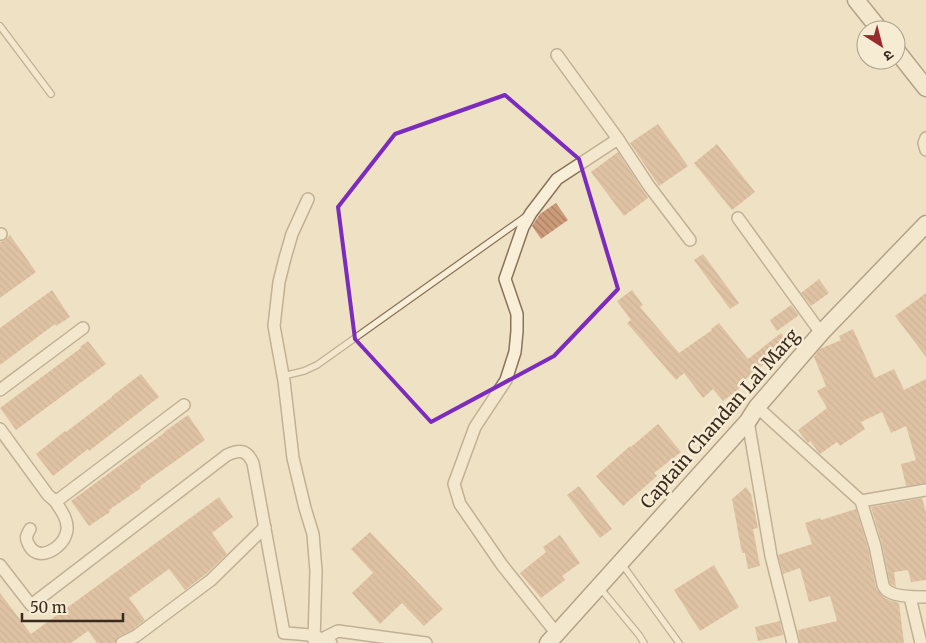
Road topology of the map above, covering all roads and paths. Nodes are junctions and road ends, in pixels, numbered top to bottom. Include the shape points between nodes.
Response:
1 (856, 0) edge
2 (872, 20) edge
3 (0, 26) edge
4 (557, 55) dead end
5 (906, 63) edge
6 (926, 88) edge
7 (51, 94) dead end
8 (926, 138) edge
9 (618, 139) junction
10 (926, 150) edge
11 (308, 199) dead end
12 (531, 213) junction
13 (738, 218) dead end
14 (926, 224) edge
15 (690, 240) dead end
16 (83, 328) dead end
17 (821, 333) junction
18 (283, 376) junction
19 (0, 390) edge
20 (184, 405) dead end
21 (757, 407) junction
22 (748, 422) junction
23 (0, 429) edge
24 (926, 490) edge
25 (55, 501) junction
26 (861, 501) junction
27 (265, 527) junction
28 (30, 529) dead end
29 (620, 563) junction
30 (0, 565) edge
31 (599, 587) junction
32 (910, 596) junction
33 (926, 597) edge
34 (284, 638) edge
35 (552, 638) edge
36 (321, 640) edge
37 (122, 643) edge
38 (426, 643) edge
39 (644, 643) edge
40 (679, 643) edge
41 (792, 643) edge
42 (922, 643) edge

1 - 2 street
3 - 7 lane
4 - 9 street
5 - 6 street
8 - 10 street
9 - 12 street via 557,179
9 - 15 street
11 - 18 street via 292,234 279,282 274,326
12 - 18 lane via 317,365
12 - 35 street via 505,279 516,314 515,352 506,380 475,427 454,484 460,504
13 - 17 street
14 - 17 street, Captain Chandan Lal Marg
16 - 19 street
17 - 21 street, Captain Chandan Lal Marg
18 - 36 street via 293,458 313,534
20 - 25 street
21 - 22 street, Captain Chandan Lal Marg
21 - 26 street
22 - 29 street, Captain Chandan Lal Marg
22 - 41 street via 771,556
23 - 25 street
24 - 26 street
25 - 28 street via 67,525 63,540 50,552 35,553 26,541
26 - 32 street via 875,546 882,584 890,593
27 - 30 street via 253,463 250,456 239,451 227,455 31,605
27 - 34 street
27 - 37 street via 210,580
29 - 31 street, Captain Chandan Lal Marg
29 - 40 lane
31 - 35 street, Captain Chandan Lal Marg
31 - 39 lane
32 - 33 street
32 - 42 street
34 - 36 street
36 - 38 street via 338,631

